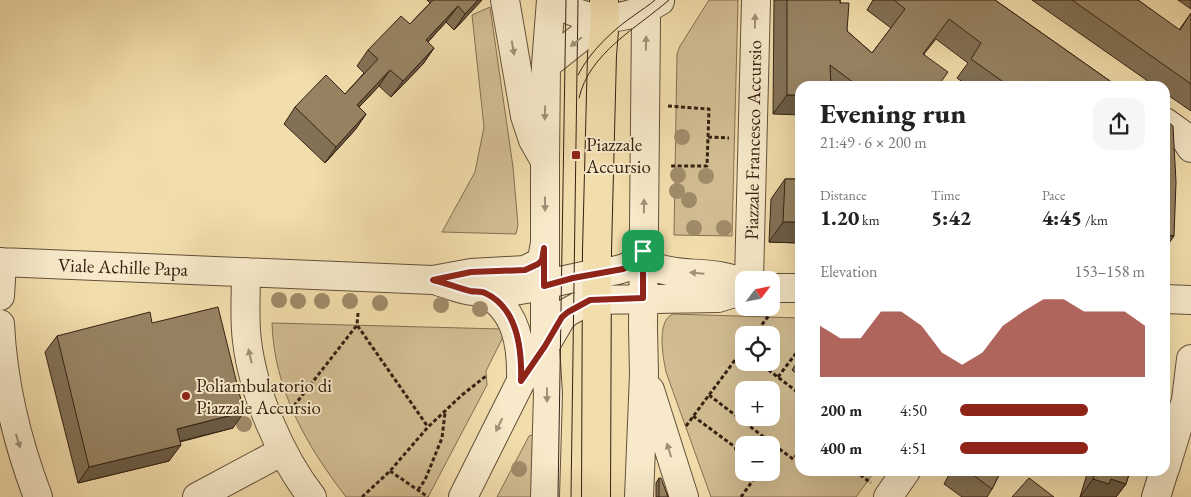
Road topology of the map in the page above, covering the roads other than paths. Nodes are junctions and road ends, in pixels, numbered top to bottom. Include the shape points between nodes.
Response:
1 (505, 0) edge
2 (552, 0) edge
3 (756, 0) edge
4 (650, 3) edge
5 (605, 9) edge
6 (546, 65) junction
7 (1170, 125) edge
8 (1191, 148) edge
9 (545, 161) junction
10 (544, 248) junction
11 (643, 251) junction
12 (1, 262) edge
13 (750, 271) edge
14 (246, 272) junction
15 (598, 273) junction
16 (433, 280) junction
17 (735, 280) edge
18 (544, 286) junction
19 (795, 290) edge
20 (483, 292) junction
21 (735, 293) edge
22 (0, 296) edge
23 (780, 297) edge
24 (643, 298) junction
25 (1170, 299) edge
26 (597, 300) junction
27 (1191, 300) edge
28 (0, 324) edge
29 (545, 346) junction
30 (1191, 359) edge
31 (644, 374) junction
32 (521, 381) junction
33 (283, 452) junction
34 (1170, 453) edge
35 (899, 476) edge
36 (1163, 476) edge
37 (880, 490) edge
38 (38, 497) edge
39 (197, 497) edge
40 (312, 497) edge
41 (463, 497) edge
42 (545, 497) edge
43 (596, 497) edge
44 (638, 497) edge
45 (684, 497) edge
46 (1156, 497) edge

1 -> 9 street via 525,116 532,140
2 - 5 street via 578,14
2 - 6 street
13 -> 3 street, Piazzale Francesco Accursio
4 - 5 street via 637,13
11 -> 4 street via 646,19
5 -> 6 street
5 - 15 main road
6 -> 9 street
7 - 8 street via 1184,135
9 -> 10 street
10 - 16 street via 542,260 525,270 471,272
10 - 18 street
11 - 15 street via 630,267
17 -> 11 street via 719,275 664,270 649,262
11 - 24 street
12 - 14 street, Viale Achille Papa
12 - 22 street
14 - 16 street
33 -> 14 street via 257,386 247,342
15 - 18 street
15 - 26 main road
16 - 20 street
18 - 20 street via 511,292
18 - 29 street
19 - 23 street
20 - 32 street via 501,304 513,324 521,358
21 - 24 street via 718,298
24 - 26 street
24 - 31 street
25 - 27 street
26 - 29 street via 584,302 562,317
26 - 43 main road
28 -> 38 street via 5,386 26,467
29 - 32 street
29 -> 42 street via 548,394
30 - 34 street via 1186,400
31 - 44 street
45 -> 31 street
32 -> 41 street
33 - 39 street
33 - 40 street
35 - 37 street
36 - 46 street

